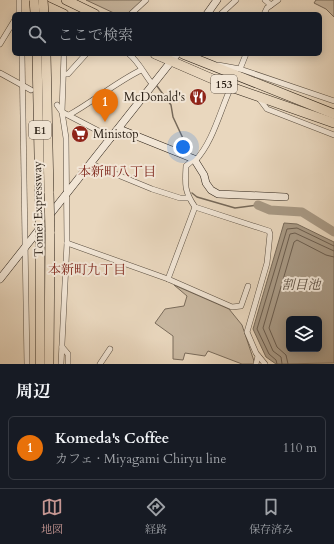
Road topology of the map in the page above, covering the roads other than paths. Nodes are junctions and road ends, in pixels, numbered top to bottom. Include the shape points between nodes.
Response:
1 (19, 0) edge
2 (34, 0) edge
3 (43, 0) edge
4 (66, 0) edge
5 (146, 0) edge
6 (217, 0) edge
7 (235, 0) edge
8 (264, 0) edge
9 (278, 0) edge
10 (271, 5) junction
11 (19, 12) edge
12 (38, 12) edge
13 (38, 12) edge
14 (59, 12) edge
15 (91, 12) edge
16 (133, 12) edge
17 (208, 12) edge
18 (223, 12) edge
19 (266, 12) edge
20 (12, 24) edge
21 (0, 44) edge
22 (22, 56) edge
23 (37, 56) edge
24 (46, 56) edge
25 (64, 56) edge
26 (84, 56) edge
27 (131, 56) edge
28 (188, 56) edge
29 (245, 56) edge
30 (175, 57) edge
31 (209, 64) junction
32 (240, 69) junction
33 (141, 70) junction
34 (0, 74) edge
35 (65, 74) junction
36 (154, 84) junction
37 (23, 86) junction
38 (230, 87) junction
39 (31, 90) dead end
40 (258, 97) junction
41 (296, 99) junction
42 (334, 101) edge
43 (57, 105) dead end
44 (294, 110) junction
45 (334, 110) edge
46 (62, 112) junction
47 (334, 114) edge
48 (69, 115) junction
49 (334, 123) edge
50 (334, 128) edge
51 (119, 129) junction
52 (334, 135) edge
53 (112, 138) junction
54 (194, 160) junction
55 (91, 164) junction
56 (67, 193) junction
57 (285, 197) dead end
58 (189, 198) junction
59 (195, 207) junction
60 (67, 243) junction
61 (26, 245) junction
62 (0, 279) edge
63 (168, 280) junction
64 (248, 286) dead end
65 (62, 347) junction
66 (110, 349) dead end
67 (258, 356) junction
68 (27, 364) edge
69 (40, 364) edge
70 (49, 364) edge
71 (61, 364) edge
72 (68, 364) edge
73 (100, 364) edge
74 (256, 364) edge
75 (265, 364) edge

1 - 11 street
2 - 12 highway, bridge
2 - 14 highway
3 - 13 highway, bridge
4 - 15 highway
5 - 16 street
6 - 17 main road
7 - 18 street
8 - 10 street
9 - 10 street
10 - 19 street
20 - 21 street
22 - 37 street
23 - 69 highway, Tomei Expressway / E1, bridge
24 - 70 highway, Tomei Expressway / E1, bridge via 50,232
25 - 35 street
26 - 35 street via 68,74
27 - 33 street via 138,62
28 - 31 highway, 153
29 - 32 street
30 - 36 main road
30 - 38 highway, 153
31 - 32 street
31 - 41 highway, 153
32 - 42 street
33 - 36 street
33 - 48 street via 110,87 90,104
34 - 37 street
35 - 46 street
36 - 51 main road
37 - 39 street
37 - 61 street
38 - 40 highway, 153
38 - 54 street via 212,133 202,153
40 - 44 highway, 153
40 - 52 street via 266,109
41 - 45 highway, 153 via 311,101
41 - 47 highway, 153
43 - 46 street
44 - 49 highway, 153
44 - 50 highway, 153
46 - 48 street
46 - 56 street via 66,138
48 - 53 street
51 - 53 main road
51 - 54 main road
53 - 55 main road
54 - 57 main road via 206,183 218,194
54 - 58 street via 186,166 185,185
55 - 56 main road
55 - 58 street via 180,198
56 - 60 street
56 - 61 main road
58 - 59 street
59 - 63 street
59 - 67 street via 269,231 267,263 247,329 248,337
60 - 63 street
60 - 65 street
61 - 62 main road
61 - 68 street
63 - 64 street via 232,307 241,306
65 - 71 street
65 - 72 street via 68,354
66 - 73 street
67 - 74 street
67 - 75 street

